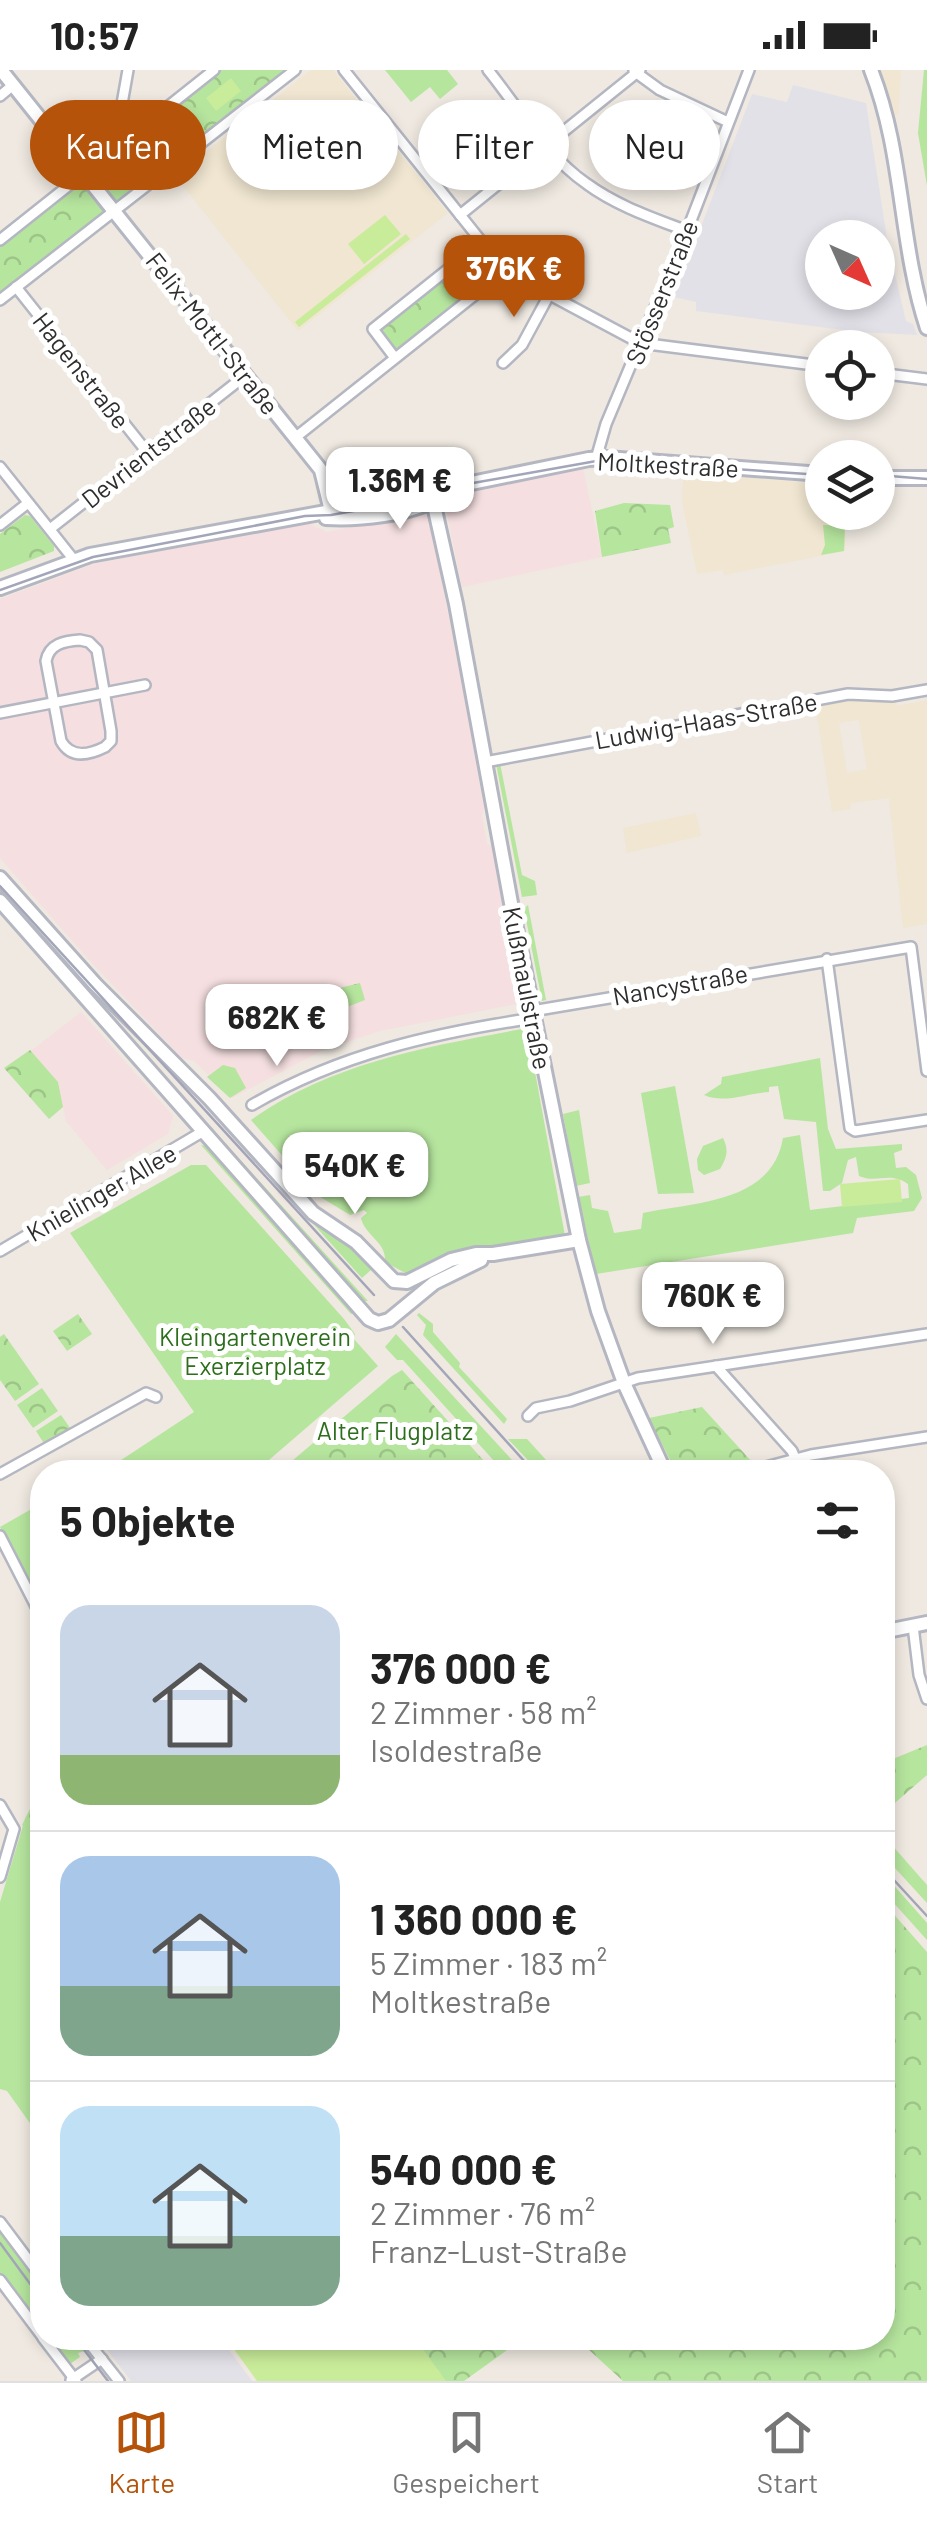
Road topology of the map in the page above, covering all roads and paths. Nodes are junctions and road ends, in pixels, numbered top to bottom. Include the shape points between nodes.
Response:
1 (1, 70) edge
2 (128, 70) edge
3 (214, 70) edge
4 (294, 70) edge
5 (344, 70) edge
6 (488, 70) edge
7 (749, 70) edge
8 (871, 70) edge
9 (637, 71) edge
10 (13, 85) junction
11 (0, 96) edge
12 (123, 100) edge
13 (176, 100) edge
14 (512, 100) edge
15 (30, 106) edge
16 (728, 122) junction
17 (569, 128) edge
18 (569, 167) edge
19 (62, 190) edge
20 (100, 190) edge
21 (491, 190) edge
22 (115, 209) junction
23 (460, 215) junction
24 (687, 232) junction
25 (0, 240) edge
26 (482, 242) junction
27 (505, 271) junction
28 (16, 287) junction
29 (549, 294) junction
30 (0, 300) edge
31 (927, 328) edge
32 (640, 344) junction
33 (395, 358) junction
34 (503, 363) dead end
35 (805, 364) edge
36 (246, 375) junction
37 (895, 375) edge
38 (927, 379) edge
39 (296, 438) junction
40 (147, 452) junction
41 (596, 458) junction
42 (0, 467) edge
43 (805, 473) edge
44 (927, 478) edge
45 (895, 479) edge
46 (906, 480) junction
47 (927, 489) edge
48 (432, 496) junction
49 (28, 503) junction
50 (331, 511) junction
51 (281, 518) junction
52 (0, 525) edge
53 (50, 529) junction
54 (74, 560) junction
55 (0, 588) edge
56 (145, 684) dead end
57 (927, 690) edge
58 (105, 692) junction
59 (54, 703) junction
60 (0, 713) edge
61 (485, 762) junction
62 (0, 878) edge
63 (0, 901) edge
64 (827, 958) junction
65 (533, 1014) junction
66 (927, 1071) edge
67 (252, 1106) dead end
68 (927, 1120) edge
69 (202, 1132) junction
70 (579, 1240) junction
71 (0, 1251) edge
72 (492, 1254) junction
73 (400, 1283) junction
74 (400, 1311) junction
75 (927, 1334) edge
76 (716, 1366) junction
77 (624, 1383) junction
78 (156, 1396) dead end
79 (528, 1416) dead end
80 (927, 1436) edge
81 (795, 1458) junction
82 (659, 1460) edge
83 (788, 1460) edge
84 (0, 1474) edge
85 (0, 1536) edge
86 (30, 1595) edge
87 (920, 1625) edge
88 (895, 1630) edge
89 (927, 1699) edge
90 (0, 1805) edge
91 (0, 1877) edge
92 (0, 2222) edge
93 (30, 2262) edge
94 (0, 2280) edge
95 (30, 2320) edge
96 (52, 2350) edge
97 (95, 2350) edge
98 (102, 2359) junction
99 (74, 2380) edge
100 (119, 2381) edge

1 - 10 street, Felix-Mottl-Straße
2 - 12 street
3 - 13 street
4 - 22 street
5 - 23 street
6 - 14 street
7 - 16 street, Stösserstraße
8 - 31 street via 888,119
9 - 16 street
9 - 17 street
10 - 11 street
10 - 15 street, Felix-Mottl-Straße
16 - 24 street, Stösserstraße
18 - 24 street via 626,206
19 - 25 street
20 - 22 street, Felix-Mottl-Straße
21 - 23 street
22 - 28 street
22 - 36 street, Felix-Mottl-Straße
23 - 26 street
24 - 32 street, Stösserstraße
26 - 27 street
26 - 33 street via 373,329
27 - 29 street
27 - 33 street
28 - 30 street
28 - 40 street, Hagenstraße
29 - 32 street
29 - 34 street via 522,344
32 - 35 street
32 - 41 street, Stösserstraße
33 - 39 street
36 - 39 street, Felix-Mottl-Straße
36 - 40 street, Devrientstraße
37 - 38 street
39 - 50 street, Felix-Mottl-Straße via 324,476
40 - 53 street, Devrientstraße
41 - 43 street, Moltkestraße
41 - 48 street, Moltkestraße
42 - 49 street
44 - 46 street
45 - 46 street
46 - 47 street
48 - 50 street, Moltkestraße
48 - 51 street, Moltkestraße via 421,506 349,520
48 - 61 street, Kußmaulstraße
49 - 52 street
49 - 53 street
50 - 51 street, Moltkestraße
51 - 54 street, Moltkestraße
53 - 54 street
54 - 55 street, Moltkestraße
56 - 58 street
57 - 61 street, Ludwig-Haas-Straße via 848,694
58 - 59 street
58 - 59 street via 110,740 100,750 72,752 62,744
58 - 59 street via 95,647 85,640 62,642 46,656
59 - 60 street
61 - 65 street, Kußmaulstraße
62 - 73 street via 312,1213
63 - 69 street
64 - 65 street, Nancystraße
64 - 66 street, Nancystraße via 911,947
64 - 68 street via 850,1128
65 - 67 street via 381,1048 322,1069
65 - 70 street, Kußmaulstraße
69 - 71 street, Knielinger Allee
69 - 74 street via 366,1317 382,1323
70 - 72 street
70 - 77 street, Kußmaulstraße
72 - 73 street via 451,1260
72 - 74 street via 434,1283
73 - 74 street
75 - 76 street
76 - 77 street
76 - 81 street
77 - 79 street via 540,1406
77 - 82 street, Kußmaulstraße
78 - 84 street via 146,1393
80 - 81 street
81 - 83 street
85 - 86 street
87 - 88 street
87 - 89 street via 919,1675
90 - 91 street via 14,1829
92 - 93 street
94 - 95 street
96 - 99 street
97 - 98 street
98 - 99 street
98 - 100 street

